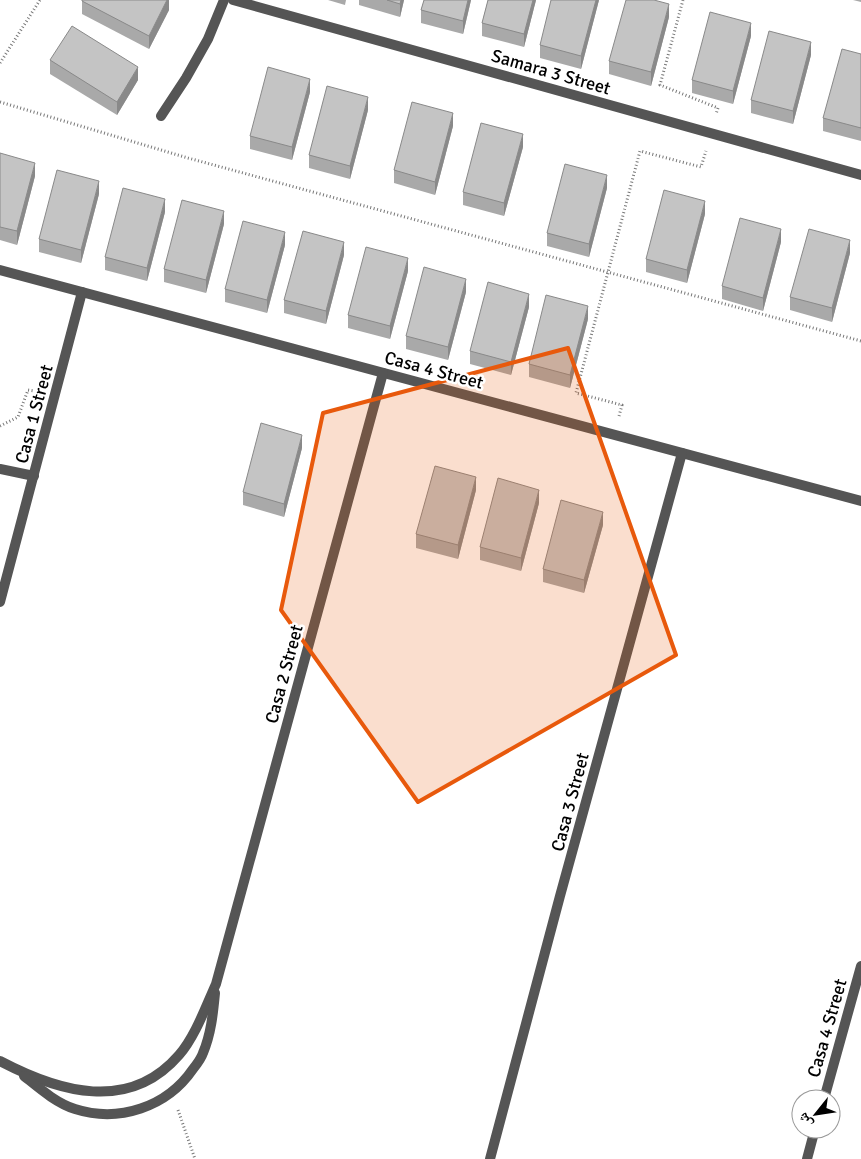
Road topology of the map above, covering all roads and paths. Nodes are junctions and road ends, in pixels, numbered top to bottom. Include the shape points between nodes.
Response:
1 (40, 0) edge
2 (224, 0) edge
3 (233, 0) edge
4 (683, 0) edge
5 (0, 63) edge
6 (0, 102) edge
7 (161, 116) dead end
8 (710, 133) junction
9 (861, 175) edge
10 (0, 270) edge
11 (608, 272) junction
12 (82, 292) junction
13 (861, 341) edge
14 (383, 373) junction
15 (55, 395) junction
16 (0, 426) edge
17 (615, 435) junction
18 (682, 453) junction
19 (0, 469) edge
20 (34, 476) junction
21 (861, 501) edge
22 (0, 602) edge
23 (861, 966) edge
24 (216, 984) junction
25 (0, 1061) edge
26 (15, 1069) junction
27 (827, 1089) edge
28 (172, 1093) junction
29 (812, 1139) edge
30 (195, 1159) edge
31 (490, 1159) edge
32 (807, 1159) edge

1 - 5 path
2 - 7 street via 208,39
3 - 8 street, Samara 3 Street
4 - 8 path via 660,85 718,108
6 - 11 path via 188,158
8 - 9 street, Samara 3 Street
8 - 11 path via 701,167 640,151
10 - 12 street, Casa 4 Street
11 - 13 path
11 - 17 path via 576,393 622,405
12 - 14 street, Casa 4 Street
12 - 15 street, Casa 1 Street
14 - 17 street, Casa 4 Street
14 - 24 street, Casa 2 Street
15 - 16 path via 28,390 18,417
15 - 20 street, Casa 1 Street
17 - 18 street, Casa 4 Street
18 - 21 street, Casa 4 Street
18 - 31 street, Casa 3 Street
19 - 20 street
20 - 22 street, Casa 1 Street
23 - 27 street, Casa 4 Street
24 - 26 street, Casa 2 Street via 180,1055 158,1074 133,1087 104,1093 75,1090
24 - 28 street, Casa 2 Street via 203,1055 186,1080
25 - 26 street, Casa 2 Street
26 - 28 street, Casa 2 Street via 47,1094 74,1109 104,1114 135,1111
28 - 30 path
29 - 32 street

